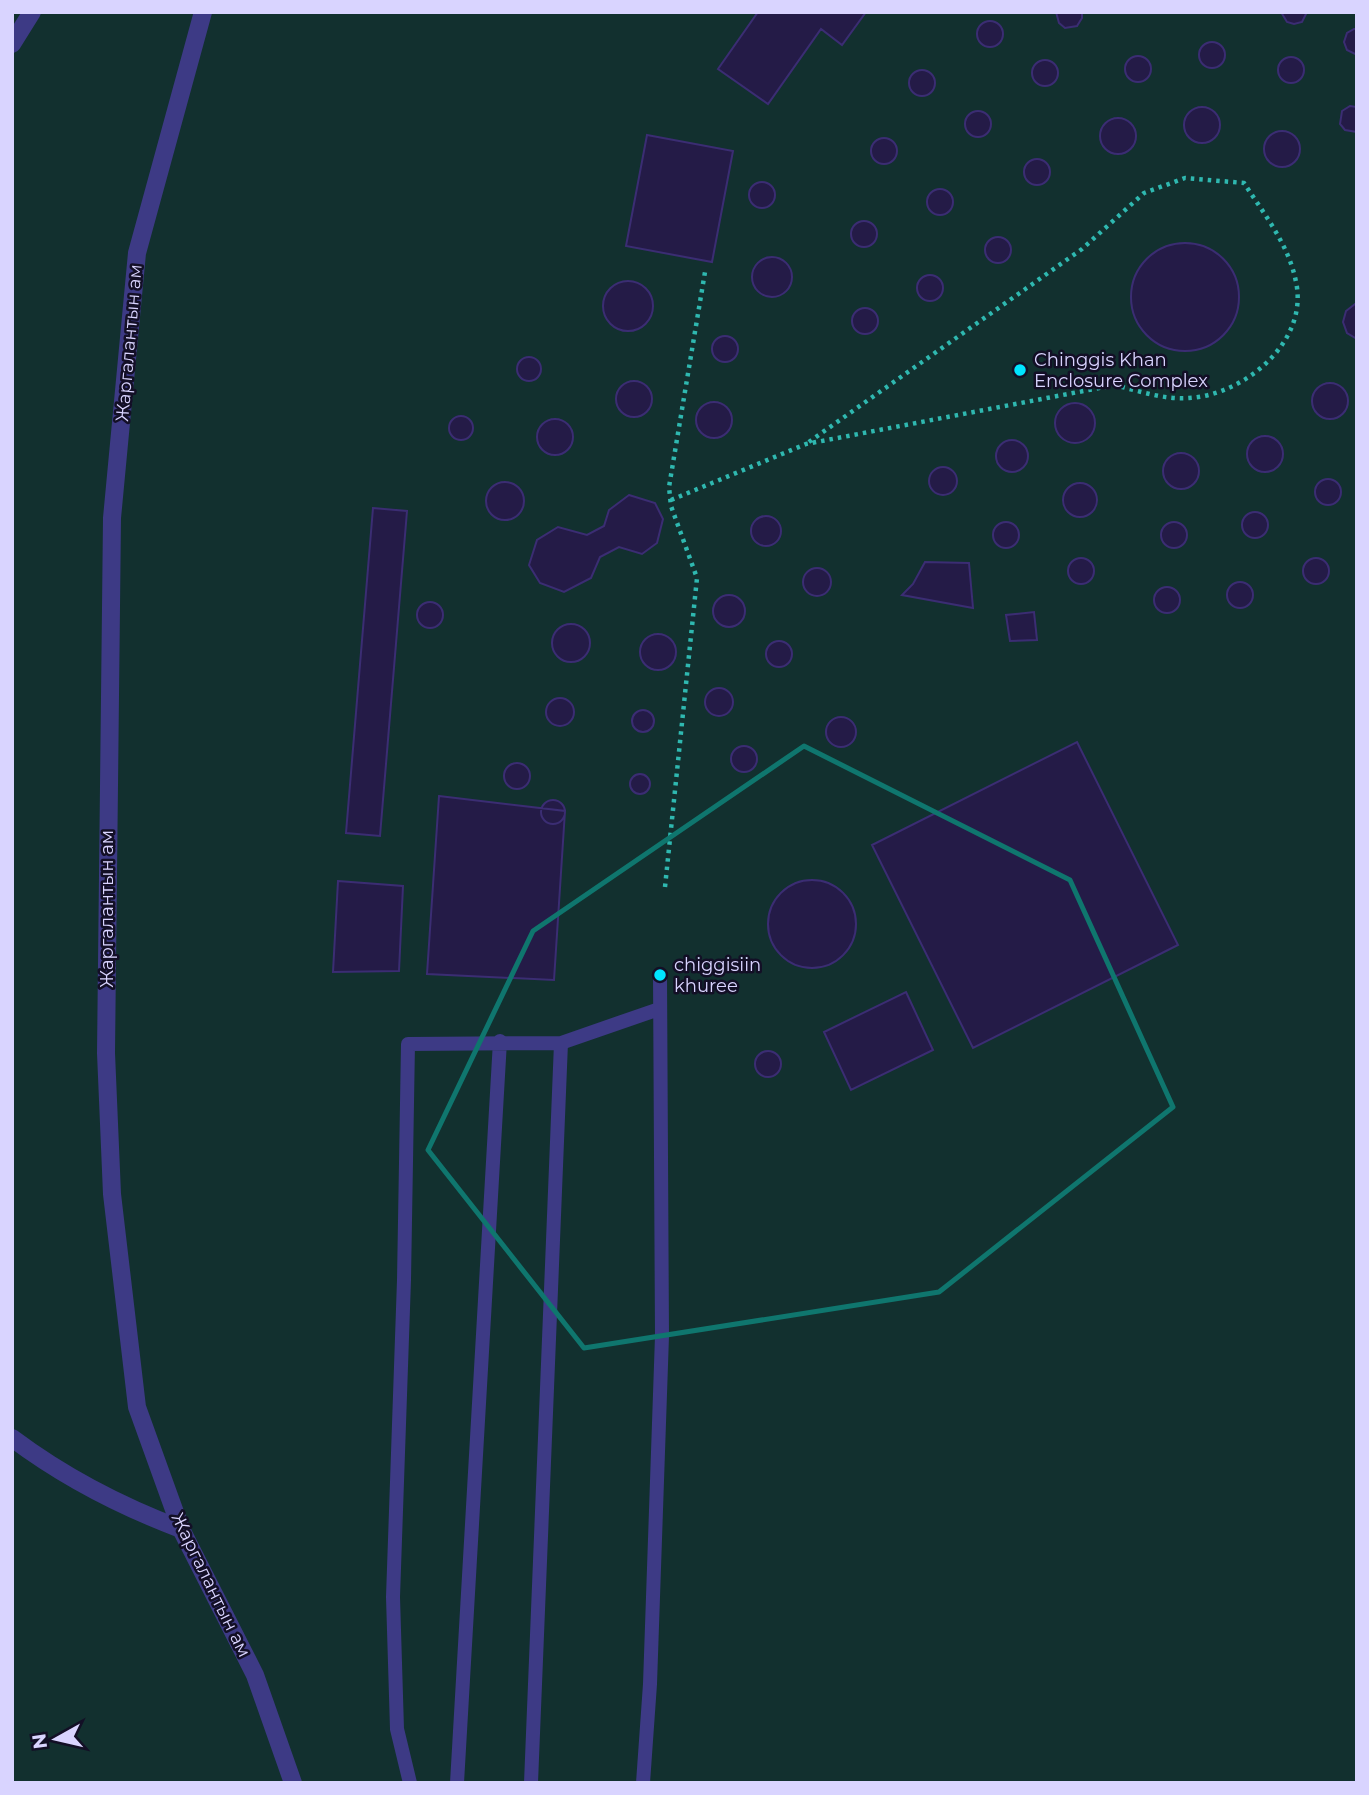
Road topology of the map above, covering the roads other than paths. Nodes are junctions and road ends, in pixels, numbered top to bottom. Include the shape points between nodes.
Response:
1 (32, 12) edge
2 (204, 12) edge
3 (12, 44) edge
4 (660, 975) dead end
5 (659, 1009) junction
6 (500, 1041) junction
7 (561, 1043) junction
8 (12, 1438) edge
9 (181, 1530) junction
10 (293, 1783) edge
11 (410, 1783) edge
12 (457, 1783) edge
13 (531, 1783) edge
14 (643, 1783) edge

1 - 3 street
2 - 9 street, Жаргалантын ам via 137,253 112,518 106,1053 112,1194 137,1406
4 - 5 lane
5 - 7 lane
5 - 14 lane via 662,1336
6 - 7 lane
6 - 11 lane via 408,1044 393,1597 397,1728
6 - 12 lane
7 - 13 lane
8 - 9 street via 48,1465 130,1510
9 - 10 street, Жаргалантын ам via 255,1675

